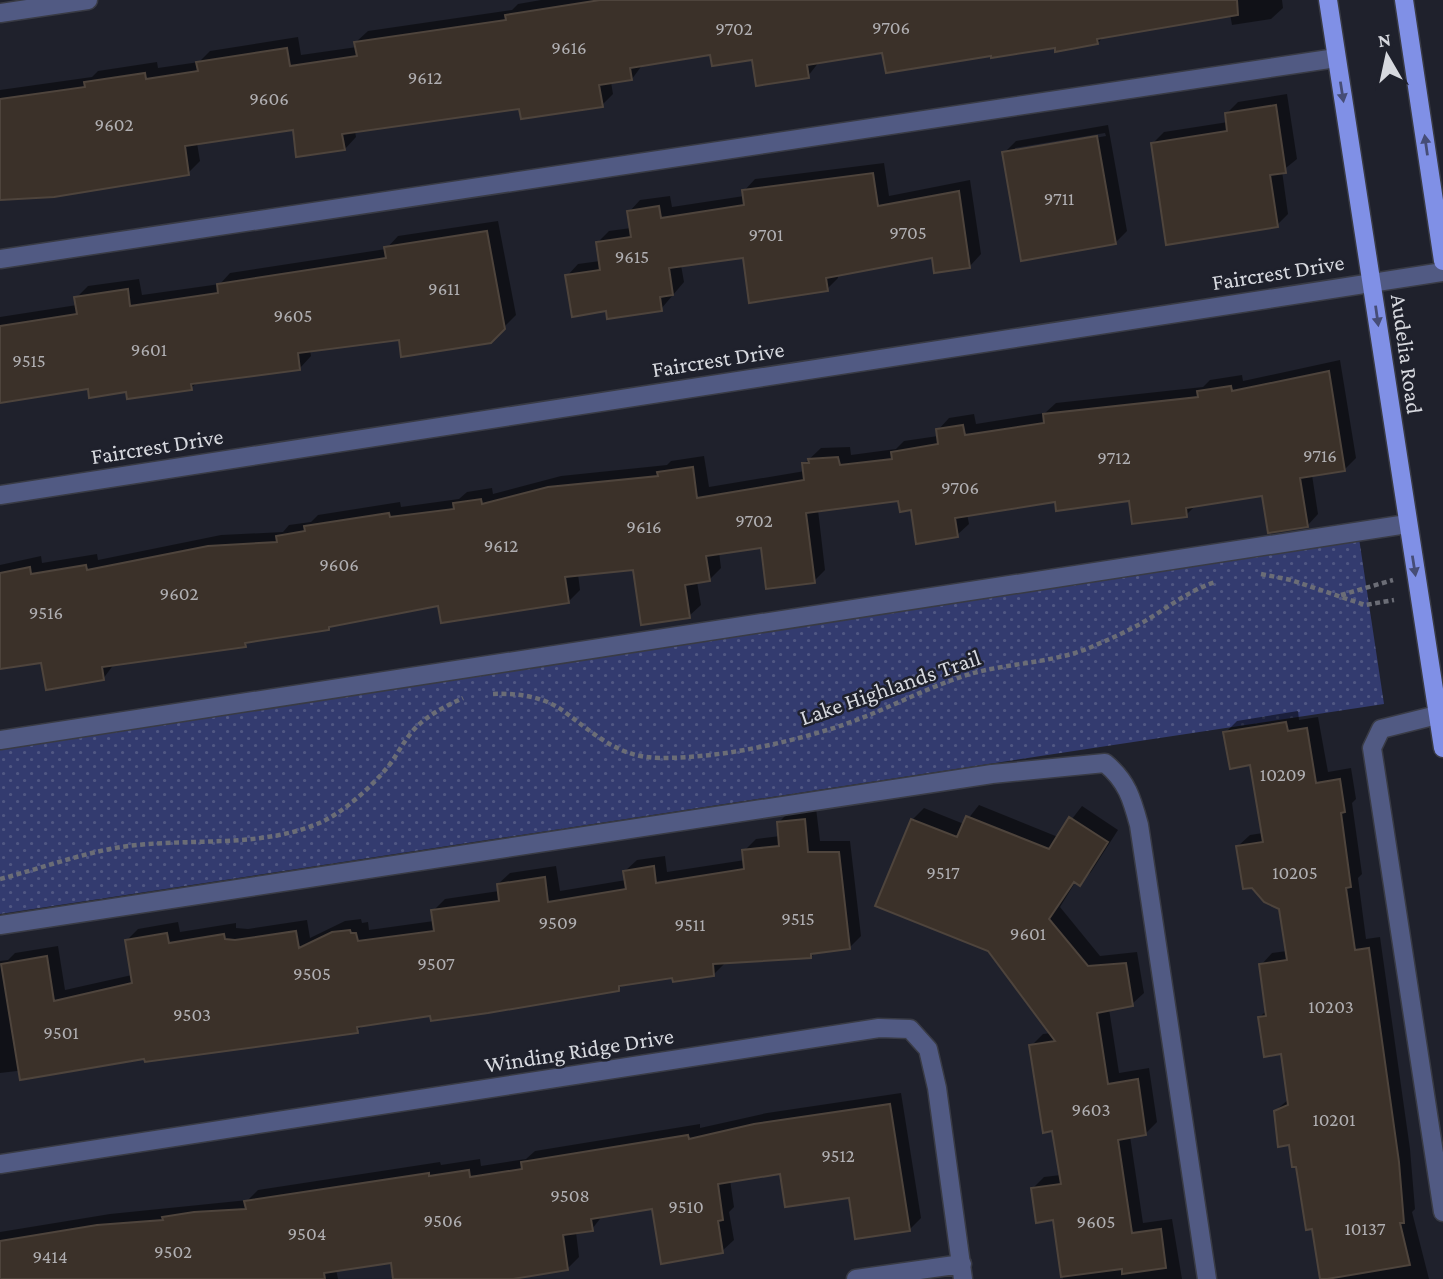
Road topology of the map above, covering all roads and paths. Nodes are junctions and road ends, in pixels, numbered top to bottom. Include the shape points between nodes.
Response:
1 (88, 0) edge
2 (1328, 0) edge
3 (1404, 0) edge
4 (0, 13) edge
5 (1336, 58) junction
6 (0, 259) edge
7 (1443, 261) edge
8 (1443, 272) edge
9 (1372, 282) junction
10 (0, 495) edge
11 (1407, 524) junction
12 (1258, 574) dead end
13 (1218, 581) dead end
14 (1340, 596) dead end
15 (490, 694) dead end
16 (471, 696) dead end
17 (1437, 715) junction
18 (0, 740) edge
19 (1443, 748) edge
20 (0, 878) edge
21 (0, 925) edge
22 (0, 1164) edge
23 (1443, 1212) edge
24 (963, 1271) edge
25 (856, 1279) edge
26 (1207, 1279) edge

1 - 4 street
2 - 5 main road, Audelia Road
7 -> 3 main road
5 - 6 street
5 -> 9 main road, Audelia Road
8 - 9 street, Faircrest Drive
9 - 10 street, Faircrest Drive
9 -> 11 main road, Audelia Road
11 -> 17 main road, Audelia Road
11 - 18 street
12 - 14 path
13 - 15 path, Lake Highlands Trail via 1084,650 934,686 838,727 696,756 657,758 616,748 594,737 557,707 535,698
16 - 20 path via 433,712 368,787 319,823 273,838 125,846
17 - 19 main road, Audelia Road
17 - 23 street via 1381,729 1372,748
21 - 26 street via 992,774 1105,763 1131,792 1139,825
22 - 24 street, Winding Ridge Drive via 879,1028 909,1029 928,1049 937,1088
24 - 25 street

